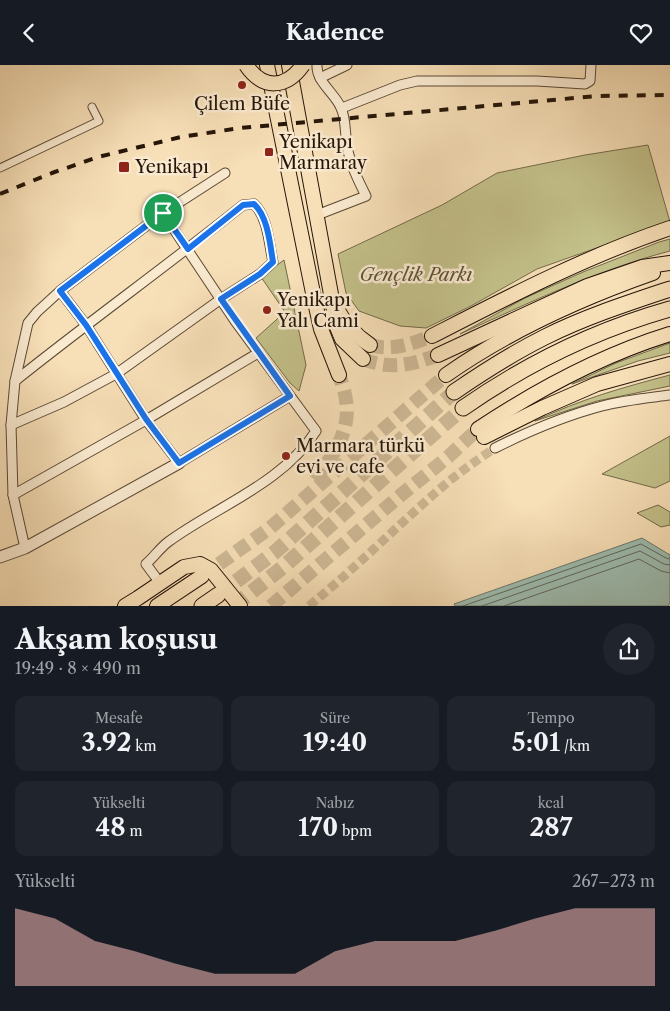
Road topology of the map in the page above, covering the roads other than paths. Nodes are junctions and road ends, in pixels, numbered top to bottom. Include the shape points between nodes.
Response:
1 (246, 65) edge
2 (267, 65) edge
3 (289, 65) edge
4 (303, 65) edge
5 (317, 65) edge
6 (347, 65) edge
7 (591, 65) edge
8 (320, 78) junction
9 (92, 107) dead end
10 (342, 108) junction
11 (0, 168) edge
12 (225, 173) dead end
13 (163, 213) junction
14 (317, 215) junction
15 (670, 228) edge
16 (188, 249) junction
17 (670, 265) edge
18 (670, 289) edge
19 (60, 291) junction
20 (221, 299) junction
21 (332, 300) junction
22 (670, 309) edge
23 (86, 325) junction
24 (670, 333) edge
25 (432, 336) tunnel mouth
26 (370, 345) tunnel mouth
27 (258, 353) junction
28 (438, 355) tunnel mouth
29 (363, 359) tunnel mouth
30 (670, 364) edge
31 (116, 374) junction
32 (339, 375) tunnel mouth
33 (446, 375) tunnel mouth
34 (15, 381) junction
35 (454, 392) tunnel mouth
36 (670, 395) edge
37 (290, 396) junction
38 (463, 408) tunnel mouth
39 (146, 419) junction
40 (11, 425) junction
41 (495, 448) tunnel mouth
42 (179, 463) junction
43 (13, 495) junction
44 (25, 548) junction
45 (0, 557) edge
46 (202, 576) tunnel mouth
47 (160, 583) junction
48 (218, 595) tunnel mouth
49 (125, 606) edge
50 (157, 606) edge
51 (202, 606) edge
52 (240, 606) edge

1 - 4 main road, bridge via 255,77 275,84 291,79
2 - 32 main road via 321,329
3 - 14 main road
5 - 8 street
6 - 8 street
7 - 10 street via 590,81 585,84 417,81
8 - 10 street
9 - 11 street via 99,121
10 - 14 street via 352,165 366,196
12 - 13 street
13 - 16 street
13 - 19 street
14 - 21 main road
15 - 25 main road via 592,257
16 - 20 street
16 - 20 street via 243,205 254,204 259,209 266,225 273,262
16 - 23 street
17 - 28 main road via 642,267 587,286
17 - 33 main road via 560,309 514,332
18 - 35 highway via 545,337
19 - 23 street
19 - 34 street via 28,323
20 - 27 street
20 - 31 street
21 - 26 main road via 350,328
21 - 29 main road via 342,339
22 - 38 highway via 624,323 571,345 520,371
23 - 31 street
23 - 34 street
24 - 30 main road via 553,383 512,407 481,433 597,384
27 - 37 street
27 - 39 street
31 - 39 street
31 - 40 street via 64,403
34 - 40 street
36 - 41 street via 603,406 566,417
37 - 42 street
37 - 47 street via 316,431 310,440 299,454 247,493 168,543 146,564
39 - 42 street
39 - 43 street
40 - 43 street
42 - 44 street
43 - 44 street
44 - 45 street
46 - 50 main road
47 - 49 main road
47 - 52 main road via 184,567 200,564 211,570
48 - 51 highway

